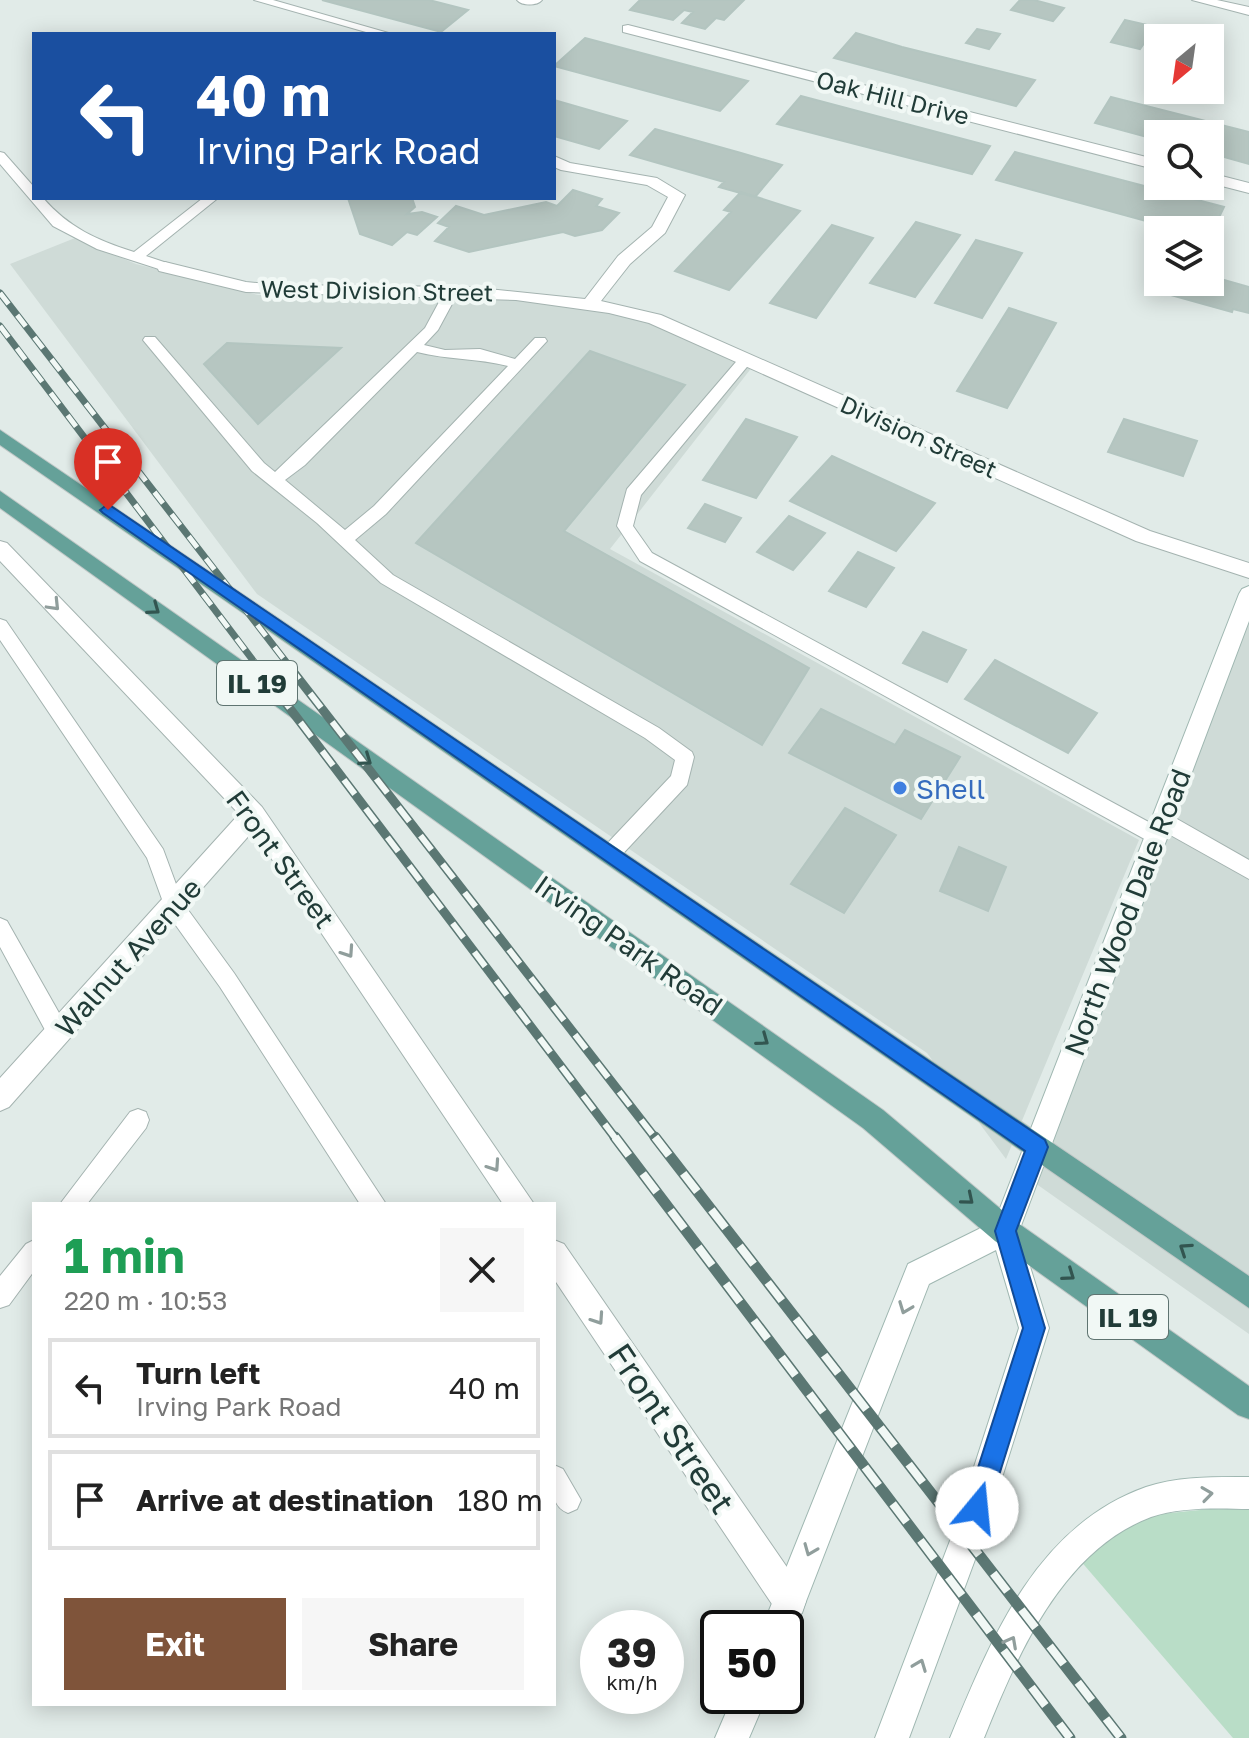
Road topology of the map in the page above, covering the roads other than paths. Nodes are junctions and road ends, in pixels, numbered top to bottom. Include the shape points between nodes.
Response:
1 (260, 0) edge
2 (1199, 0) edge
3 (1249, 11) edge
4 (628, 29) dead end
5 (379, 32) edge
6 (0, 156) edge
7 (1144, 161) edge
8 (558, 167) edge
9 (1224, 182) edge
10 (1249, 188) edge
11 (32, 193) edge
12 (38, 200) edge
13 (208, 200) edge
14 (137, 257) junction
15 (165, 267) joint
16 (452, 291) junction
17 (590, 304) junction
18 (150, 340) dead end
19 (540, 341) dead end
20 (414, 347) junction
21 (746, 359) junction
22 (518, 364) junction
23 (0, 436) edge
24 (275, 480) junction
25 (0, 498) edge
26 (345, 539) junction
27 (0, 548) edge
28 (1249, 571) edge
29 (1249, 594) edge
30 (0, 626) edge
31 (254, 814) junction
32 (1160, 828) junction
33 (610, 854) junction
34 (1249, 870) edge
35 (174, 907) junction
36 (0, 927) edge
37 (59, 1034) junction
38 (0, 1098) edge
39 (138, 1120) dead end
40 (1037, 1147) junction
41 (74, 1202) edge
42 (373, 1202) edge
43 (519, 1202) edge
44 (1005, 1231) junction
45 (32, 1255) edge
46 (556, 1257) edge
47 (1249, 1293) edge
48 (0, 1296) edge
49 (1249, 1404) edge
50 (1249, 1493) edge
51 (781, 1610) edge
52 (786, 1610) edge
53 (742, 1714) edge
54 (732, 1738) edge
55 (892, 1738) edge
56 (967, 1738) edge

1 - 5 lane
2 - 3 street
4 - 7 street, Oak Hill Drive
6 - 11 lane
8 - 17 street via 651,181 677,195 659,230 624,260
9 - 10 street
12 - 14 lane via 58,223
13 - 14 lane
14 - 15 lane
15 - 16 street, West Division Street via 280,290
16 - 17 street, West Division Street
16 - 20 lane via 431,330
17 - 21 street, Division Street via 655,319
18 - 24 lane via 258,467
19 - 22 lane
20 - 22 lane
20 - 24 lane
21 - 28 street, Division Street via 1143,536
21 - 32 lane via 633,493 625,526 646,557
22 - 26 lane via 380,510
23 - 33 main road, IL 19
24 - 26 lane
25 -> 44 main road, Irving Park Road / IL 19 via 873,1119
26 - 33 lane via 387,579 685,757 680,779
27 -> 31 street, Front Street
29 - 32 street, North Wood Dale Road
30 - 35 lane via 156,855
31 - 35 street, Walnut Avenue
31 -> 43 street, Front Street
32 - 34 lane
32 - 40 street, North Wood Dale Road
33 - 40 main road, IL 19
35 - 37 street, Walnut Avenue
35 - 42 lane
36 - 37 lane
37 - 38 street, Walnut Avenue
39 - 41 lane
40 - 44 street, North Wood Dale Road
47 -> 40 main road, IL 19
44 -> 49 main road, Irving Park Road / IL 19
44 -> 52 street via 918,1274
55 -> 44 street via 967,1538 1034,1328
45 - 48 lane
46 -> 51 street, Front Street
56 -> 50 street via 1040,1590 1090,1534 1147,1503
53 - 54 street

